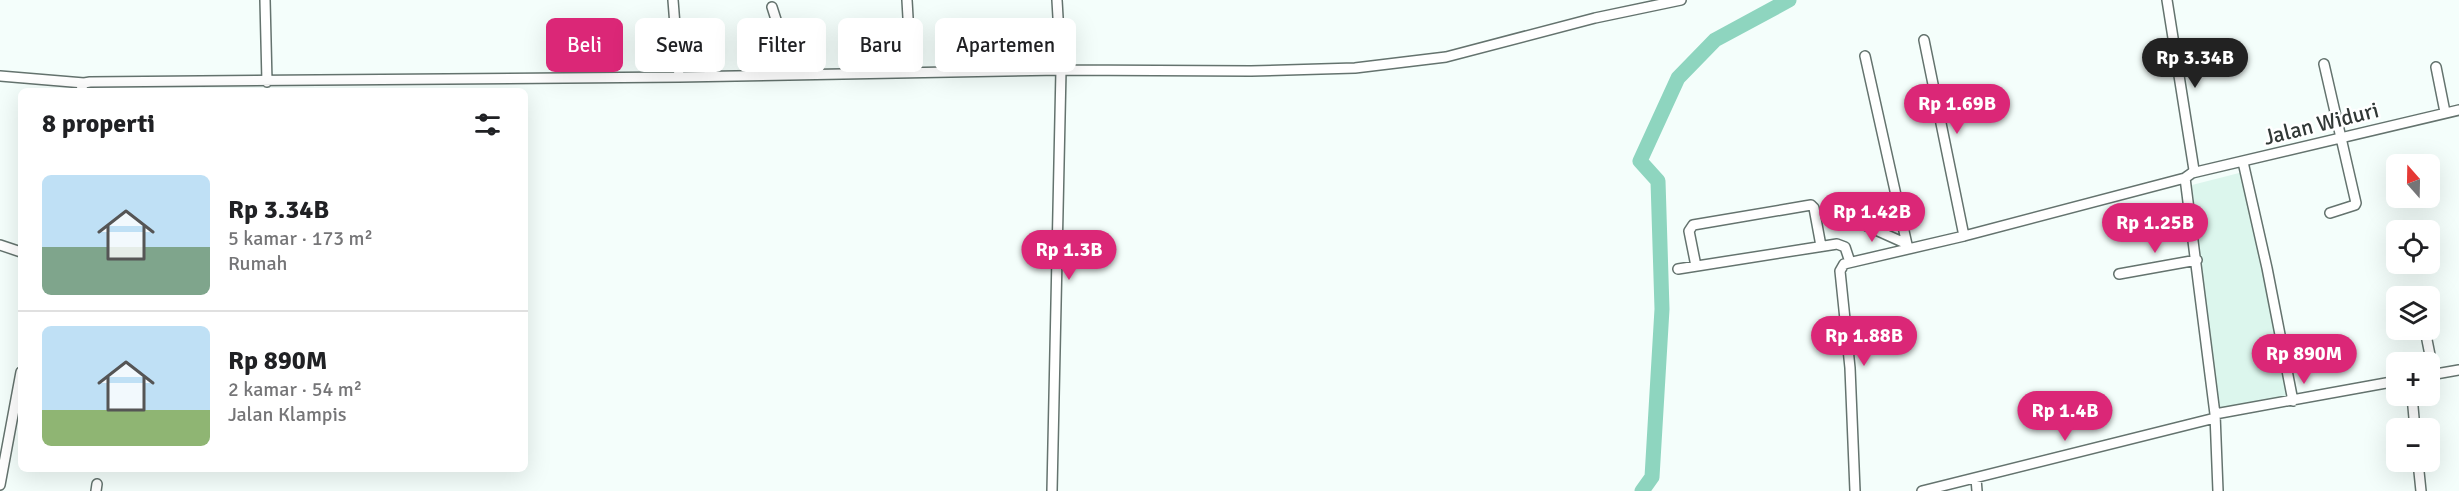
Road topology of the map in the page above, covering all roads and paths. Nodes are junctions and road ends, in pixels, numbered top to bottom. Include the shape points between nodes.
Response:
1 (265, 0) edge
2 (673, 0) edge
3 (907, 0) edge
4 (1057, 0) edge
5 (1681, 0) edge
6 (2167, 0) edge
7 (772, 7) dead end
8 (908, 18) edge
9 (1058, 18) edge
10 (1924, 40) dead end
11 (1865, 56) dead end
12 (2324, 64) dead end
13 (2436, 67) dead end
14 (1076, 70) edge
15 (879, 72) edge
16 (1061, 72) edge
17 (783, 75) junction
18 (0, 76) edge
19 (679, 77) junction
20 (267, 82) junction
21 (82, 87) edge
22 (2459, 111) edge
23 (2445, 112) junction
24 (2342, 137) junction
25 (2243, 162) junction
26 (2189, 175) junction
27 (2330, 213) dead end
28 (1849, 218) dead end
29 (1964, 236) junction
30 (0, 245) edge
31 (1821, 246) junction
32 (1908, 247) junction
33 (18, 251) edge
34 (2197, 260) junction
35 (1850, 262) junction
36 (1696, 266) junction
37 (1678, 269) dead end
38 (2119, 274) dead end
39 (2459, 370) edge
40 (2440, 374) edge
41 (2386, 383) edge
42 (18, 388) edge
43 (2293, 401) junction
44 (2215, 416) junction
45 (2419, 472) edge
46 (1976, 478) junction
47 (0, 485) edge
48 (1052, 491) edge
49 (1855, 491) edge
50 (1922, 491) edge
51 (1977, 491) edge
52 (2218, 491) edge
53 (2421, 491) edge

1 - 20 street
2 - 19 street
3 - 8 street
4 - 9 street
5 - 14 street via 1595,18 1482,49 1386,66 1251,71
6 - 26 street via 2194,170
7 - 17 street via 780,32
10 - 29 street
11 - 32 street
12 - 24 street
13 - 23 street
15 - 17 street
16 - 48 street
17 - 19 street
18 - 21 street
19 - 20 street
20 - 21 street
22 - 23 street, Jalan Widuri
23 - 24 street, Jalan Widuri
24 - 25 street, Jalan Widuri
24 - 27 street via 2356,204
25 - 26 street, Jalan Widuri
25 - 43 street
26 - 29 street, Jalan Widuri
26 - 34 street
28 - 32 street
29 - 32 street, Jalan Widuri
30 - 33 street
31 - 35 street via 1843,246
31 - 36 street
31 - 36 street via 1811,205 1693,225 1689,231
32 - 35 street, Jalan Widuri
34 - 38 street
34 - 44 street
35 - 49 street via 1840,271 1850,368
36 - 37 street
39 - 40 street
41 - 43 street
42 - 47 street
43 - 44 street
44 - 46 street
44 - 52 street
45 - 53 street
46 - 50 street
46 - 51 street

